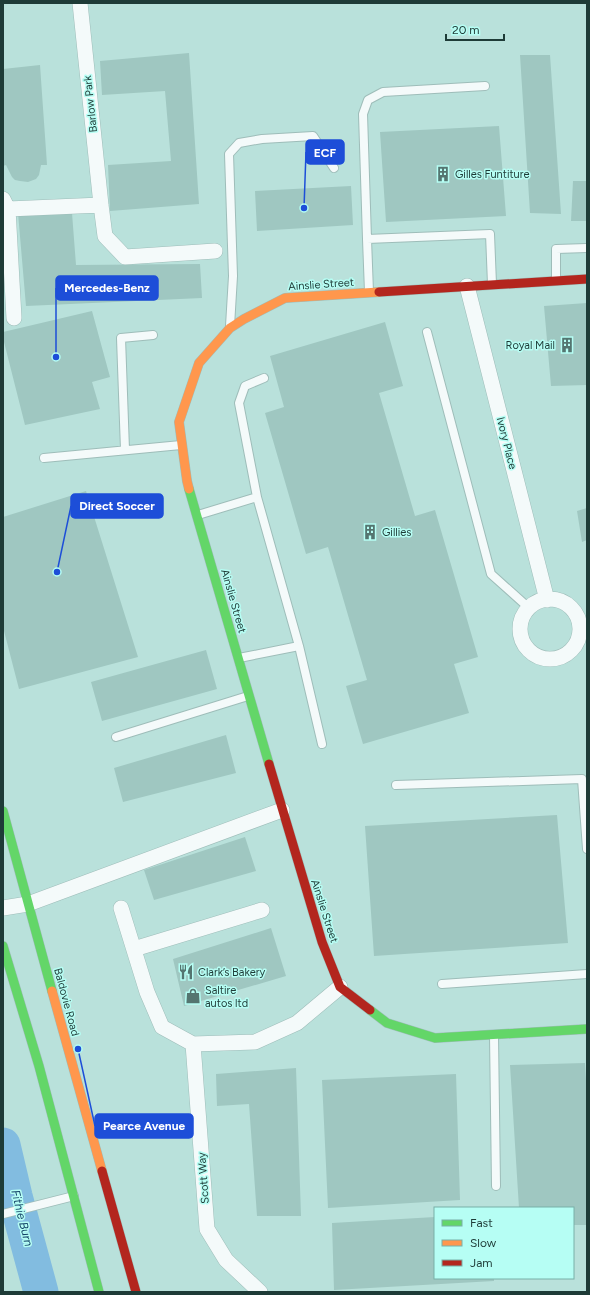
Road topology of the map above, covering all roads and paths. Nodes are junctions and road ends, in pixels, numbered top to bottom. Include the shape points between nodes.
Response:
1 (80, 3) edge
2 (486, 86) dead end
3 (334, 168) dead end
4 (6, 204) edge
5 (101, 205) junction
6 (367, 239) junction
7 (587, 248) edge
8 (215, 251) dead end
9 (587, 279) edge
10 (556, 281) junction
11 (492, 285) junction
12 (467, 286) junction
13 (369, 293) junction
14 (14, 318) dead end
15 (230, 328) junction
16 (427, 332) dead end
17 (153, 336) dead end
18 (264, 378) dead end
19 (182, 445) junction
20 (125, 450) junction
21 (44, 458) dead end
22 (257, 497) junction
23 (197, 515) junction
24 (547, 600) junction
25 (529, 608) junction
26 (299, 646) junction
27 (238, 658) junction
28 (249, 695) junction
29 (116, 737) dead end
30 (322, 744) dead end
31 (396, 785) dead end
32 (282, 810) junction
33 (3, 811) edge
34 (587, 849) edge
35 (28, 904) junction
36 (3, 908) edge
37 (121, 908) dead end
38 (262, 910) dead end
39 (3, 946) edge
40 (134, 949) junction
41 (587, 974) edge
42 (442, 984) dead end
43 (340, 987) junction
44 (587, 1029) edge
45 (494, 1034) junction
46 (193, 1044) junction
47 (496, 1186) dead end
48 (74, 1196) junction
49 (3, 1214) edge
50 (99, 1292) edge
51 (136, 1292) edge
52 (260, 1292) edge

1 - 5 street, Barlow Park
2 - 6 lane via 383,92 368,100 363,114
3 - 15 lane via 313,136 239,143 229,154 233,276
4 - 5 street
4 - 14 street
5 - 8 street, Barlow Park via 106,236 126,257
6 - 11 lane via 490,234
6 - 13 lane
7 - 10 lane via 556,248
9 - 10 street, Ainslie Street
10 - 11 street, Ainslie Street
11 - 12 street, Ainslie Street
12 - 13 street, Ainslie Street
12 - 24 street, Ivory Place
13 - 15 street, Ainslie Street via 285,298
15 - 19 street, Ainslie Street via 199,363 179,422
16 - 25 lane via 491,574
17 - 20 lane via 121,338
18 - 22 lane via 245,386 239,403
19 - 20 lane
19 - 23 street, Ainslie Street via 187,481
20 - 21 lane
22 - 23 lane
22 - 26 lane
23 - 27 street, Ainslie Street
24 - 25 street
24 - 25 street via 565,603 573,609 579,622 579,639 567,655 544,658 530,651 521,636 520,626
26 - 27 lane
26 - 30 lane
27 - 28 street, Ainslie Street
28 - 29 lane
28 - 32 street, Ainslie Street
31 - 34 lane via 582,779
32 - 35 street
32 - 43 street, Ainslie Street via 322,942
33 - 35 street, Baldovie Road
35 - 36 street
35 - 51 street, Baldovie Road
37 - 40 street
38 - 40 street
39 - 48 street
40 - 46 street via 147,992 162,1027
41 - 42 lane
43 - 45 street via 387,1023 435,1038
43 - 46 street via 297,1023 255,1042
44 - 45 street
45 - 47 lane
46 - 52 street, Scott Way via 206,1229 226,1260
48 - 49 lane
48 - 50 street

